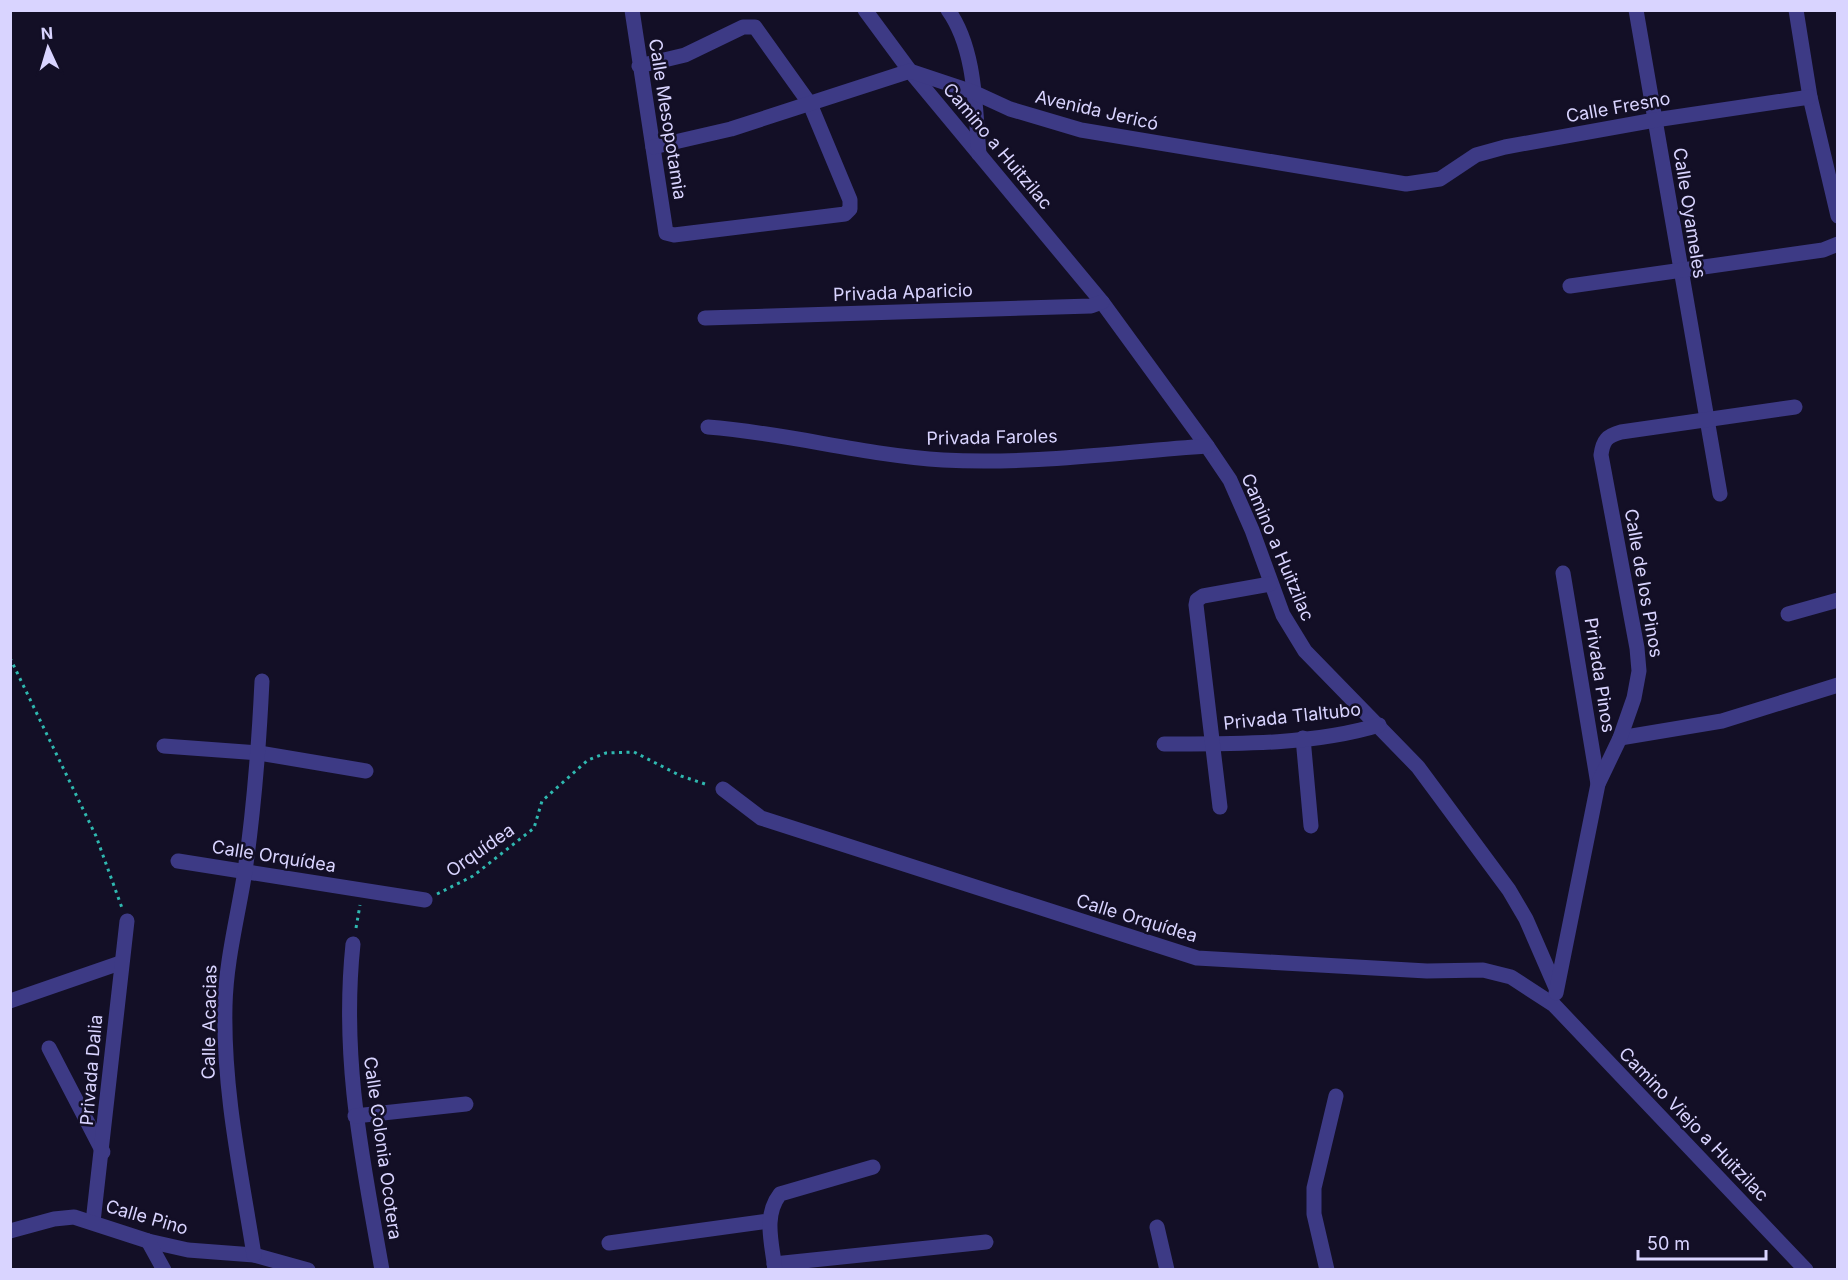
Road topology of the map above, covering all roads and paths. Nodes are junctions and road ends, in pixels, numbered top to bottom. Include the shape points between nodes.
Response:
1 (632, 10) edge
2 (865, 10) edge
3 (948, 10) edge
4 (1636, 10) edge
5 (1796, 10) edge
6 (639, 66) junction
7 (910, 72) junction
8 (973, 92) junction
9 (1810, 97) junction
10 (810, 104) junction
11 (1655, 120) junction
12 (653, 147) junction
13 (979, 154) junction
14 (1440, 179) joint
15 (1838, 216) edge
16 (1838, 244) edge
17 (1679, 271) junction
18 (1570, 286) dead end
19 (1101, 303) junction
20 (705, 318) dead end
21 (1795, 407) dead end
22 (1705, 421) junction
23 (708, 427) dead end
24 (1207, 446) junction
25 (1720, 494) dead end
26 (1563, 573) dead end
27 (1270, 584) junction
28 (1838, 600) edge
29 (1788, 614) dead end
30 (10, 658) edge
31 (262, 681) dead end
32 (1838, 685) edge
33 (1379, 725) junction
34 (1303, 738) junction
35 (1620, 738) junction
36 (1164, 744) dead end
37 (1213, 744) junction
38 (165, 746) dead end
39 (259, 753) junction
40 (366, 771) dead end
41 (1598, 784) junction
42 (723, 789) joint
43 (1220, 807) dead end
44 (1311, 826) dead end
45 (178, 861) dead end
46 (245, 872) junction
47 (364, 889) junction
48 (425, 900) joint
49 (127, 921) joint
50 (353, 944) joint
51 (120, 963) junction
52 (1556, 988) junction
53 (10, 1001) edge
54 (1554, 1005) junction
55 (49, 1048) dead end
56 (1336, 1096) dead end
57 (466, 1104) dead end
58 (355, 1116) junction
59 (103, 1152) junction
60 (873, 1167) dead end
61 (769, 1221) junction
62 (93, 1222) junction
63 (1157, 1227) dead end
64 (10, 1231) edge
65 (148, 1241) junction
66 (986, 1242) dead end
67 (609, 1243) dead end
68 (254, 1255) junction
69 (775, 1267) edge
70 (164, 1269) edge
71 (308, 1269) edge
72 (382, 1269) edge
73 (1167, 1269) edge
74 (1327, 1269) edge
75 (1806, 1269) edge

1 - 6 street, Calle Mesopotamia
2 - 7 street, Camino a Huitzilac
3 - 8 street via 960,26
4 - 11 street, Calle Oyameles
5 - 9 street
6 - 10 street via 685,54 749,26 759,31
6 - 12 street, Calle Mesopotamia
7 - 8 street, Avenida Jericó
7 - 10 street
7 - 13 street, Camino a Huitzilac
8 - 13 street
8 - 14 street, Avenida Jericó via 1010,109 1093,132 1388,183
9 - 11 street, Calle Fresno
9 - 15 street
10 - 12 street via 731,129
10 - 12 street, Calle Mesopotamia via 850,200 850,209 845,214 666,233
11 - 14 street, Calle Fresno via 1476,155
11 - 17 street, Calle Oyameles
13 - 19 street, Camino a Huitzilac
16 - 17 street via 1823,250
17 - 18 street
17 - 22 street, Calle Oyameles
19 - 20 street, Privada Aparicio
19 - 24 street, Camino a Huitzilac
21 - 22 street
22 - 25 street, Calle Oyameles
22 - 35 street, Calle de los Pinos via 1621,432 1608,436 1603,443 1601,455 1639,660 1634,698
23 - 24 street, Privada Faroles via 944,460
24 - 27 street, Camino a Huitzilac via 1230,480
26 - 41 street, Privada Pinos
27 - 33 street, Camino a Huitzilac via 1305,651
27 - 37 street, Privada Tlaltubo via 1197,600
28 - 29 street
30 - 49 path via 96,836
31 - 39 street, Calle Acacias
32 - 35 street via 1722,721
33 - 34 street, Privada Tlaltubo via 1354,733
33 - 52 street, Camino a Huitzilac via 1418,767 1509,890 1527,919
34 - 37 street, Privada Tlaltubo
34 - 44 street
35 - 41 street, Calle de los Pinos
36 - 37 street
37 - 43 street
38 - 39 street
39 - 40 street
39 - 46 street, Calle Acacias
41 - 52 street, Calle de los Pinos
42 - 48 path, Orquídea via 681,776 634,752 606,753 588,760 542,801 534,828 501,856 473,876
42 - 54 street, Calle Orquídea via 761,818 1197,958 1427,971 1483,970 1511,977
45 - 46 street, Calle Orquídea
46 - 47 street, Calle Orquídea
46 - 68 street, Calle Acacias via 230,952 225,1006 227,1086
47 - 48 street, Calle Orquídea
47 - 50 path
49 - 51 street, Privada Dalia
50 - 58 street, Calle Colonia Ocotera via 349,1058
51 - 53 street
51 - 59 street, Privada Dalia
52 - 54 street, Calle de los Pinos
54 - 75 street, Camino Viejo a Huitzilac
55 - 59 street
56 - 74 street via 1314,1188 1314,1214
57 - 58 street
58 - 72 street, Calle Colonia Ocotera
59 - 62 street, Privada Dalia
60 - 61 street via 780,1194 771,1205
61 - 67 street
61 - 69 street
62 - 64 street, Calle Pino via 65,1217
62 - 65 street, Calle Pino
63 - 73 street
65 - 68 street, Calle Pino via 188,1250
65 - 70 street
66 - 69 street
68 - 71 street, Calle Pino

